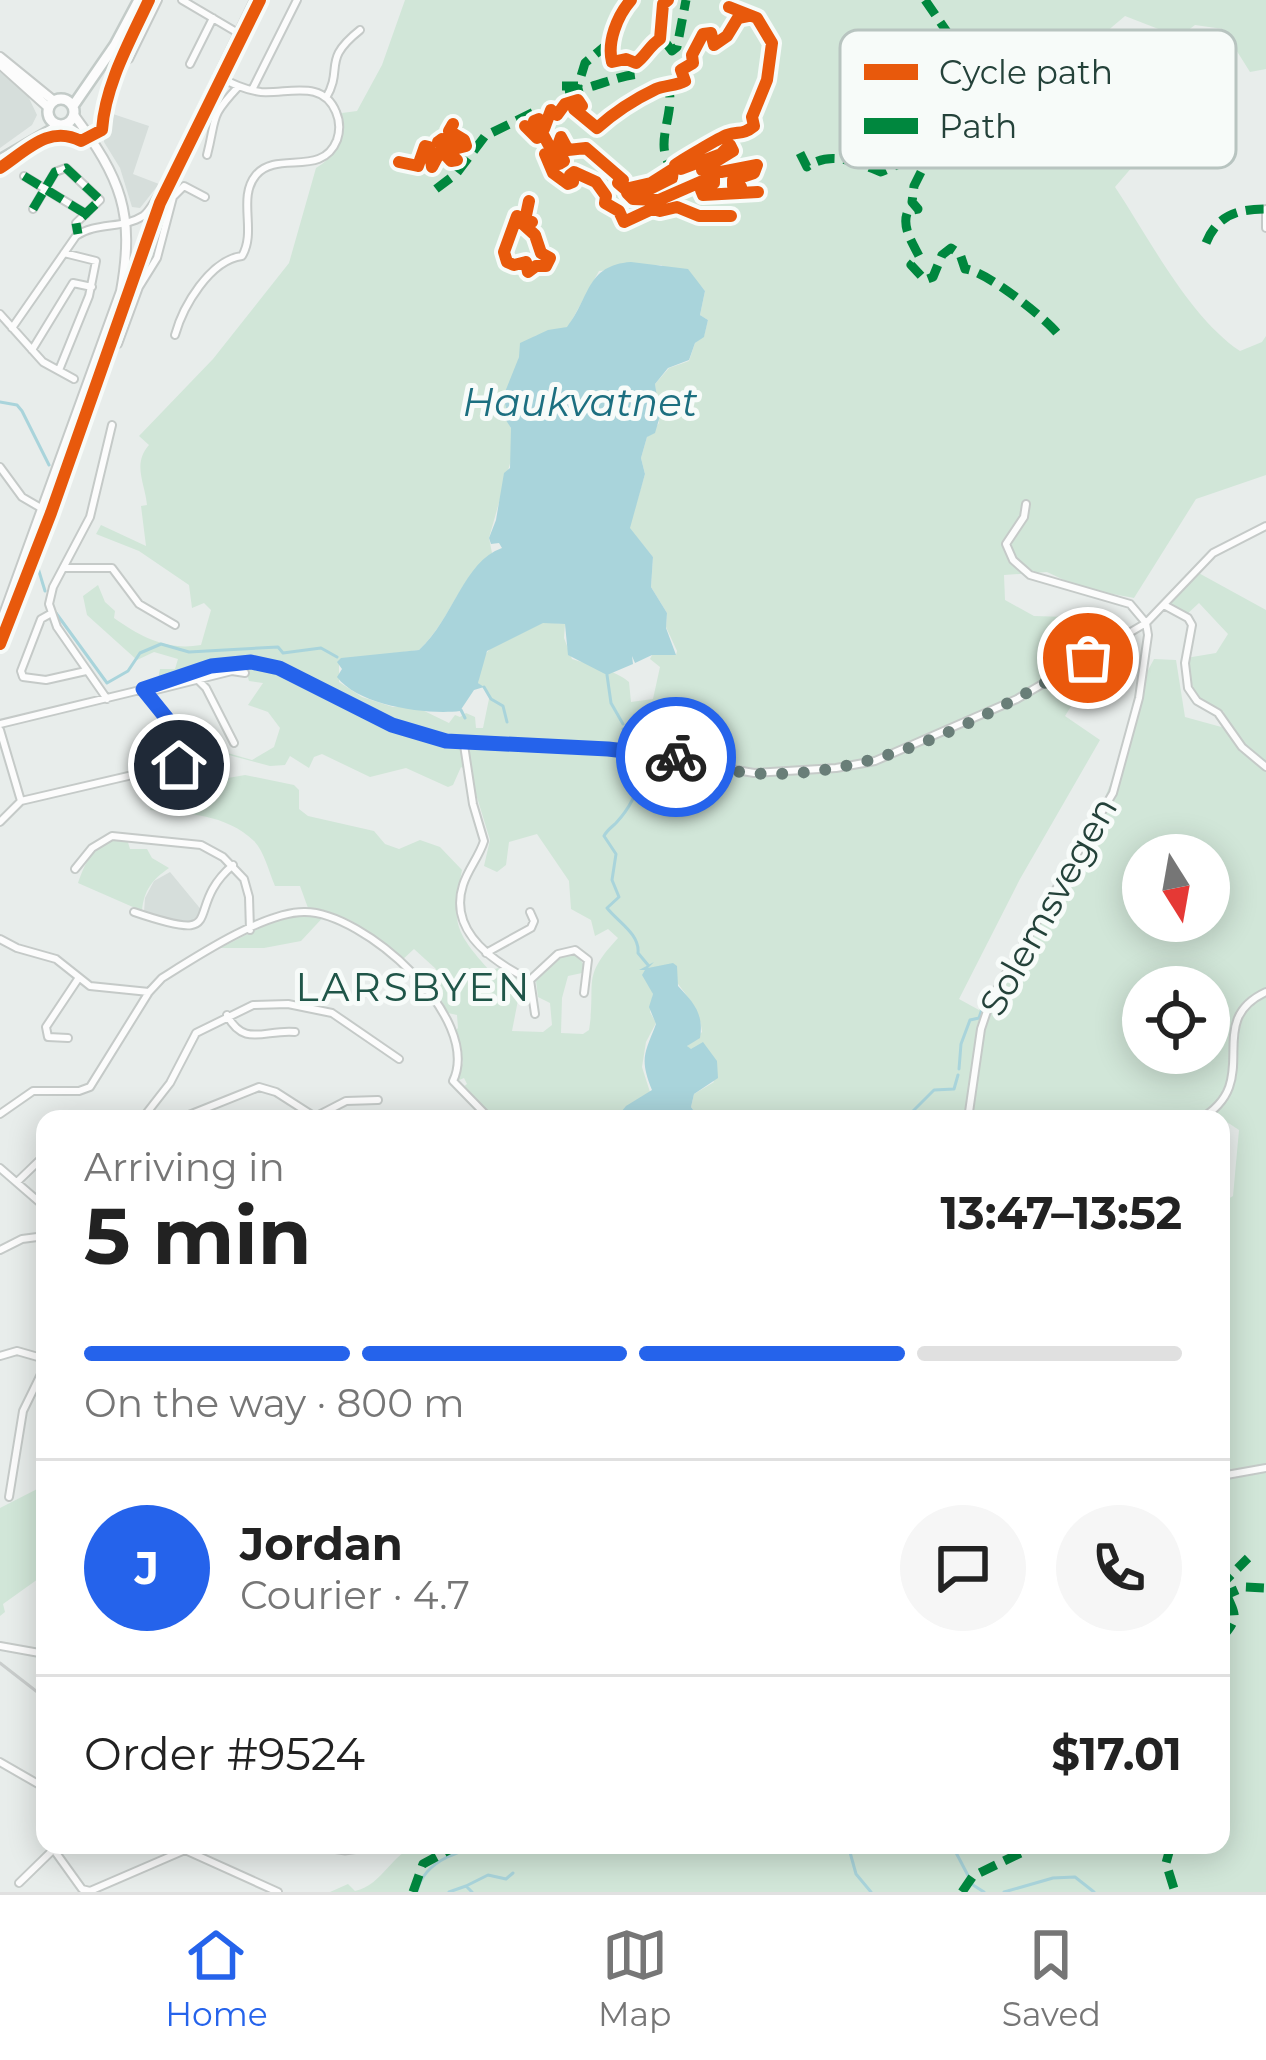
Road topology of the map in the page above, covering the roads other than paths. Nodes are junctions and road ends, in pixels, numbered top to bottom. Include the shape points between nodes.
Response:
1 (139, 0) edge
2 (158, 0) edge
3 (182, 0) edge
4 (254, 0) edge
5 (297, 0) edge
6 (212, 18) junction
7 (360, 31) dead end
8 (238, 33) junction
9 (129, 59) dead end
10 (0, 60) edge
11 (190, 64) dead end
12 (217, 76) junction
13 (93, 77) junction
14 (238, 87) junction
15 (252, 90) junction
16 (326, 98) junction
17 (54, 106) junction
18 (74, 111) junction
19 (62, 125) junction
20 (19, 146) junction
21 (94, 146) junction
22 (207, 155) dead end
23 (0, 160) edge
24 (24, 176) dead end
25 (45, 188) junction
26 (161, 192) junction
27 (173, 197) junction
28 (205, 197) dead end
29 (33, 209) dead end
30 (1266, 209) edge
31 (86, 214) junction
32 (126, 220) junction
33 (1266, 228) edge
34 (79, 234) junction
35 (64, 253) junction
36 (92, 286) junction
37 (0, 314) edge
38 (12, 328) junction
39 (175, 335) dead end
40 (118, 344) dead end
41 (31, 351) junction
42 (59, 370) junction
43 (74, 379) dead end
44 (112, 425) dead end
45 (0, 466) edge
46 (1026, 504) dead end
47 (45, 509) junction
48 (1266, 526) edge
49 (64, 568) junction
50 (1163, 604) junction
51 (50, 614) junction
52 (1146, 623) junction
53 (0, 625) edge
54 (175, 626) dead end
55 (86, 670) junction
56 (245, 673) dead end
57 (198, 680) junction
58 (144, 691) junction
59 (106, 699) junction
60 (0, 727) edge
61 (234, 743) dead end
62 (464, 745) junction
63 (1266, 767) edge
64 (21, 801) junction
65 (0, 822) edge
66 (233, 865) junction
67 (75, 869) dead end
68 (134, 912) dead end
69 (530, 913) dead end
70 (250, 930) junction
71 (0, 939) edge
72 (485, 954) junction
73 (78, 979) junction
74 (530, 980) junction
75 (149, 992) junction
76 (1266, 992) edge
77 (584, 993) dead end
78 (535, 1014) dead end
79 (227, 1015) junction
80 (296, 1032) dead end
81 (68, 1038) dead end
82 (399, 1059) dead end
83 (378, 1100) dead end
84 (149, 1110) edge
85 (202, 1110) edge
86 (304, 1110) edge
87 (330, 1110) edge
88 (481, 1110) edge
89 (969, 1110) edge
90 (1216, 1110) edge
91 (0, 1114) edge
92 (36, 1164) edge
93 (0, 1168) edge
94 (17, 1182) junction
95 (36, 1200) edge
96 (36, 1237) edge
97 (0, 1250) edge
98 (0, 1356) edge
99 (36, 1359) edge
100 (36, 1383) edge
101 (1266, 1468) edge
102 (1230, 1474) edge
103 (0, 1487) edge
104 (0, 1646) edge
105 (36, 1652) edge
106 (0, 1762) edge
107 (36, 1782) edge
108 (49, 1854) edge
109 (61, 1854) edge
110 (175, 1854) edge
111 (194, 1854) edge
112 (20, 1883) dead end
113 (278, 1892) edge

1 - 13 main road
2 - 9 street
3 - 6 street
4 - 8 street
5 - 15 street
6 - 8 street
6 - 11 street
7 - 16 street via 339,46
8 - 12 street
10 - 17 street
12 - 14 street
12 - 26 street
13 - 17 main road
13 - 18 main road
14 - 15 street
14 - 22 street via 212,121
15 - 16 street via 306,89
16 - 39 street via 338,118 335,144 320,159 275,165 255,177 248,247 194,294
17 - 18 main road
17 - 19 main road
17 - 20 main road
18 - 19 main road
18 - 21 street
19 - 20 main road
19 - 21 street
20 - 23 main road
21 - 32 street
24 - 25 street
25 - 29 street
25 - 31 street
25 - 31 street via 66,169 99,197
26 - 27 street
26 - 32 street via 145,214
27 - 28 street via 184,186
27 - 40 street via 157,257
30 - 33 street
31 - 34 street via 75,226
32 - 34 street
32 - 47 street via 121,292
34 - 35 street
35 - 36 street via 95,259
35 - 38 street
36 - 41 street via 73,283
36 - 42 street
37 - 38 street
38 - 41 street
41 - 42 street
42 - 43 street
44 - 49 street via 92,510
45 - 47 street via 22,497
46 - 52 street via 1006,544 1021,568 1130,604
47 - 53 street
48 - 50 street via 1213,553
49 - 51 street
49 - 54 street via 112,568 139,604
50 - 52 street
50 - 63 street via 1192,625 1185,674 1193,696
51 - 55 street
51 - 55 street via 41,619 22,677
52 - 62 street via 1005,705 875,761 754,773 640,752
52 - 89 street, Solemsvegen via 1139,698 1113,793 991,999
55 - 59 street
56 - 57 street
57 - 58 street
57 - 61 street
58 - 59 street
58 - 62 street via 224,663 265,664 392,725
58 - 64 street via 188,742 184,763
59 - 60 street
60 - 64 street
62 - 72 street via 484,841 461,897 465,922
64 - 65 street
66 - 67 street via 192,842 121,836 98,842
66 - 68 street via 213,883 197,924 174,926
66 - 70 street via 247,885
69 - 72 street via 531,928
70 - 75 street
70 - 88 street via 305,912 363,932 440,1003 459,1054 453,1081
71 - 73 street via 56,959
72 - 74 street
73 - 75 street
73 - 81 street via 46,1027 48,1037
74 - 77 street via 558,954 575,950 588,960
74 - 78 street
75 - 91 street via 90,1087 33,1091
76 - 90 street via 1240,1018 1238,1075 1232,1097
79 - 80 street via 244,1035
79 - 82 street via 270,1003 324,1010
79 - 84 street via 194,1036
83 - 87 street
85 - 86 street via 259,1087
92 - 94 street
93 - 94 street
94 - 95 street
96 - 97 street
98 - 99 street
100 - 103 street via 23,1411 10,1494
101 - 102 street
104 - 105 street
106 - 107 street
108 - 112 street
109 - 110 street via 87,1891
111 - 113 street

